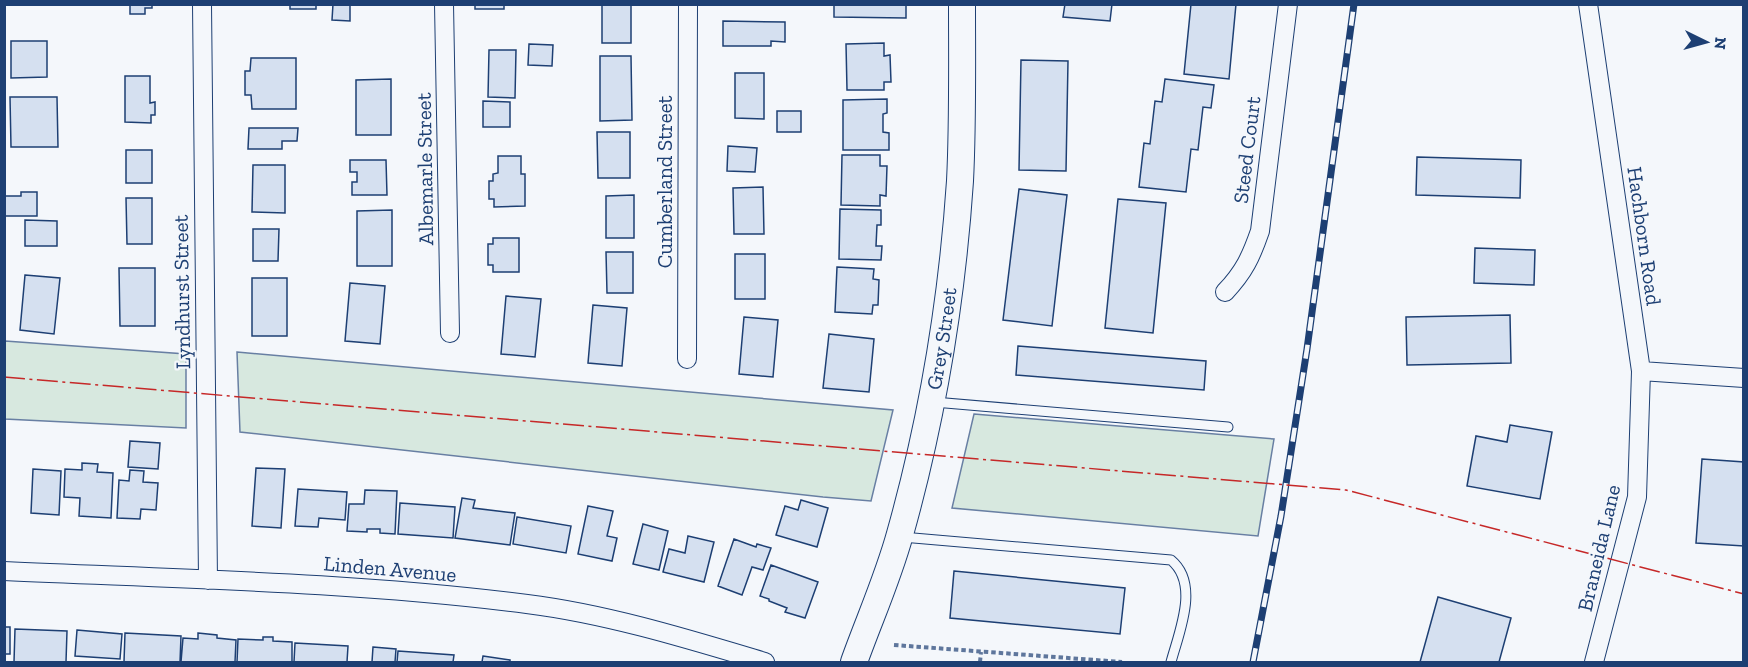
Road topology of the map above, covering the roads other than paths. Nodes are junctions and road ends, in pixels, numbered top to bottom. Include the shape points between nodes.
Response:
1 (202, 4) edge
2 (444, 4) edge
3 (688, 4) edge
4 (962, 4) edge
5 (1288, 4) edge
6 (1588, 4) edge
7 (1225, 292) dead end
8 (450, 333) dead end
9 (687, 359) dead end
10 (1641, 371) junction
11 (1743, 378) edge
12 (931, 401) junction
13 (1228, 427) dead end
14 (900, 536) junction
15 (4, 571) edge
16 (208, 580) junction
17 (765, 663) edge
18 (854, 663) edge
19 (1171, 663) edge
20 (1593, 663) edge

1 - 16 street, Lyndhurst Street
2 - 8 street, Albemarle Street
3 - 9 street, Cumberland Street
4 - 12 street, Grey Street via 960,182
5 - 7 street, Steed Court via 1260,231 1250,260
6 - 10 street, Hachborn Road
10 - 11 street
10 - 20 street, Braneida Lane via 1637,497
12 - 13 lane
12 - 14 street, Grey Street
14 - 18 street, Grey Street
14 - 19 lane via 1171,560 1185,581 1186,601
15 - 16 street, Linden Avenue
16 - 17 street, Linden Avenue via 375,589 529,604 609,620

